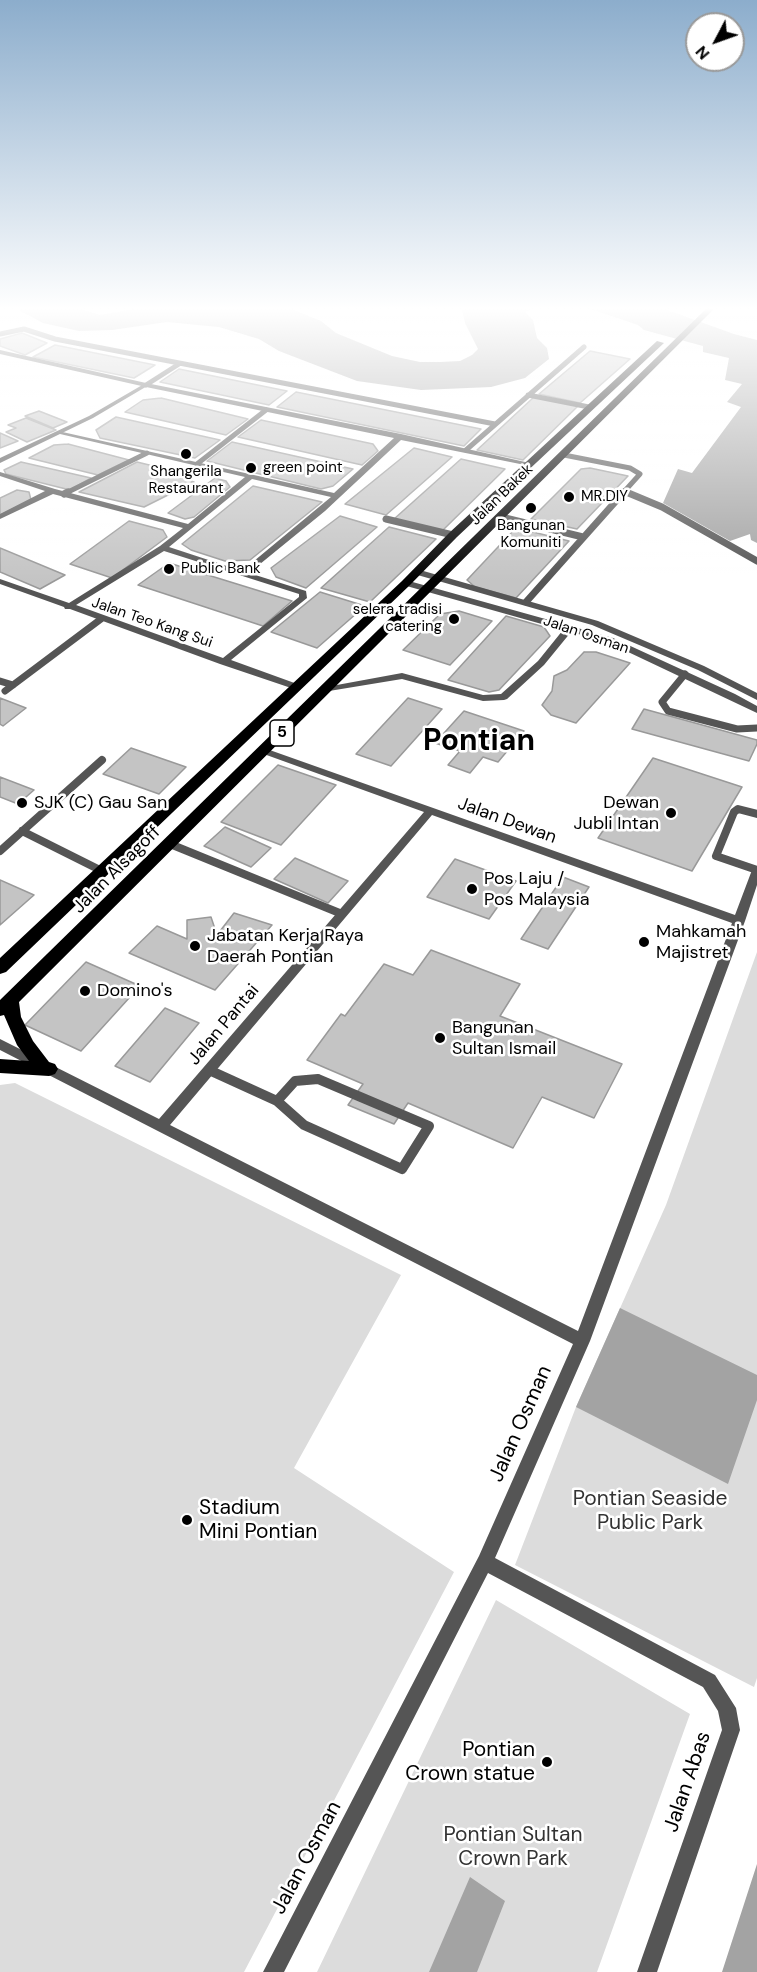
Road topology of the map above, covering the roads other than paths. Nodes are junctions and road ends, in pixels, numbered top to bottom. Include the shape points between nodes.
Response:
1 (124, 398) edge
2 (206, 398) edge
3 (358, 398) edge
4 (525, 398) edge
5 (543, 398) edge
6 (600, 398) edge
7 (616, 398) edge
8 (589, 407) junction
9 (266, 410) junction
10 (495, 424) junction
11 (60, 432) junction
12 (399, 438) junction
13 (466, 450) junction
14 (147, 453) junction
15 (564, 455) junction
16 (0, 461) edge
17 (197, 464) junction
18 (527, 467) junction
19 (0, 474) edge
20 (250, 477) junction
21 (52, 491) junction
22 (623, 491) junction
23 (64, 494) junction
24 (336, 496) junction
25 (0, 518) edge
26 (501, 518) junction
27 (386, 519) dead end
28 (190, 527) junction
29 (453, 535) junction
30 (583, 537) junction
31 (163, 548) junction
32 (757, 561) edge
33 (244, 573) junction
34 (417, 573) junction
35 (438, 578) junction
36 (0, 581) edge
37 (406, 583) junction
38 (428, 589) junction
39 (526, 602) junction
40 (68, 607) junction
41 (100, 619) junction
42 (570, 627) junction
43 (223, 662) junction
44 (685, 674) junction
45 (0, 681) edge
46 (13, 685) junction
47 (297, 687) junction
48 (326, 690) junction
49 (5, 691) dead end
50 (757, 697) edge
51 (757, 710) edge
52 (757, 728) edge
53 (264, 751) junction
54 (102, 760) dead end
55 (430, 811) junction
56 (757, 814) edge
57 (22, 831) junction
58 (170, 844) junction
59 (0, 851) edge
60 (757, 870) edge
61 (102, 871) junction
62 (342, 914) junction
63 (739, 921) junction
64 (0, 968) edge
65 (5, 1005) edge
66 (0, 1044) edge
67 (0, 1066) edge
68 (46, 1067) junction
69 (209, 1070) junction
70 (277, 1101) junction
71 (162, 1125) junction
72 (582, 1341) junction
73 (485, 1562) junction
74 (273, 1972) edge
75 (647, 1972) edge

1 - 11 street
2 - 9 street
3 - 10 lane
4 - 10 lane
5 - 8 lane
6 - 8 highway, Jalan Bakek / 5
7 - 15 highway, Jalan Bakek / 5
8 - 18 highway, Jalan Bakek / 5
9 - 12 street
9 - 17 lane
10 - 13 lane
11 - 14 street
11 - 16 street
12 - 13 street
12 - 18 street
12 - 24 street
13 - 18 street
14 - 17 street
14 - 23 lane
15 - 22 lane via 638,471 640,474
15 - 26 highway, Jalan Bakek / 5
17 - 20 street
18 - 29 highway, Jalan Bakek / 5
19 - 21 street
20 - 24 street
20 - 28 street
21 - 23 street
21 - 25 street
22 - 30 lane
22 - 32 lane via 654,503
23 - 28 street
24 - 33 street
26 - 30 lane
26 - 35 highway, Jalan Bakek / 5
27 - 29 lane
28 - 31 street
29 - 34 highway, Jalan Bakek / 5
30 - 39 lane
31 - 33 street
31 - 40 street
33 - 43 street via 304,595
34 - 35 street, Jalan Osman
34 - 37 highway, Jalan Alsagoff / 5
35 - 38 highway, Jalan Alsagoff / 5
35 - 39 street, Jalan Osman
36 - 40 street, Jalan Teo Kang Sui
37 - 38 street, Jalan Osman
37 - 47 highway, Jalan Alsagoff / 5
38 - 42 street, Jalan Osman
38 - 48 highway, Jalan Alsagoff / 5
39 - 50 street, Jalan Osman via 640,641
40 - 41 street, Jalan Teo Kang Sui
41 - 43 street, Jalan Teo Kang Sui
41 - 46 lane
42 - 44 street, Jalan Osman via 610,640
42 - 48 street via 541,663 504,698 483,698 402,676
43 - 47 street, Jalan Teo Kang Sui
44 - 51 street, Jalan Osman
44 - 52 lane via 662,702 668,711 737,729
45 - 46 lane
46 - 49 lane
47 - 61 highway, Jalan Alsagoff / 5
48 - 53 highway, Jalan Alsagoff / 5
53 - 55 street, Jalan Dewan
53 - 58 highway, Jalan Alsagoff / 5
54 - 57 lane
55 - 62 street, Jalan Pantai
55 - 63 street, Jalan Dewan
56 - 60 lane via 738,809 734,812 716,856
57 - 59 lane
57 - 61 lane
58 - 62 lane
58 - 65 highway, Jalan Alsagoff / 5
60 - 63 street, Jalan Osman
61 - 64 highway, Jalan Alsagoff / 5
62 - 69 street, Jalan Pantai
63 - 72 street, Jalan Osman
65 - 68 highway via 26,1045
66 - 68 street
67 - 68 highway
68 - 71 street
69 - 70 lane
69 - 71 street, Jalan Pantai
70 - 70 lane via 295,1081 318,1078 429,1126 402,1168 304,1125
71 - 72 street
72 - 73 street, Jalan Osman
73 - 74 street, Jalan Osman
73 - 75 street, Jalan Abas via 710,1681 727,1708 732,1730

